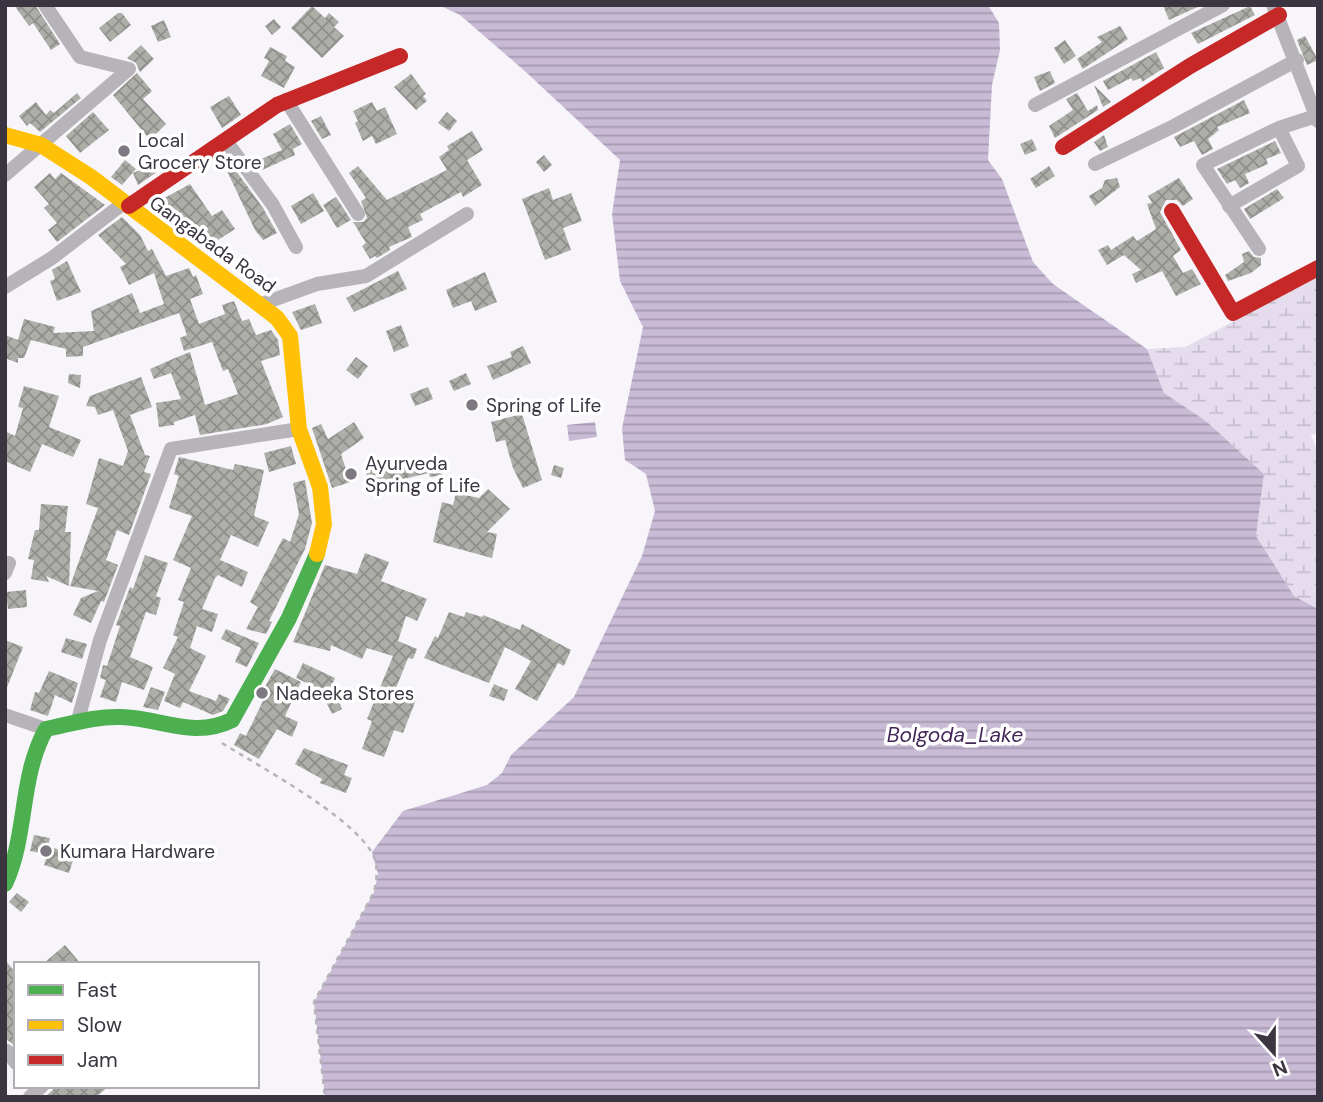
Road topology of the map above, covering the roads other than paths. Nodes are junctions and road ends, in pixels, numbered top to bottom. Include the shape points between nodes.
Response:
1 (45, 5) edge
2 (1223, 5) edge
3 (1276, 10) edge
4 (400, 56) dead end
5 (1297, 60) junction
6 (286, 100) junction
7 (1035, 105) dead end
8 (1317, 118) edge
9 (1279, 128) junction
10 (5, 135) edge
11 (226, 141) junction
12 (41, 145) junction
13 (1063, 147) dead end
14 (1094, 164) dead end
15 (5, 175) edge
16 (127, 204) junction
17 (1229, 206) junction
18 (1172, 211) dead end
19 (358, 214) dead end
20 (467, 214) dead end
21 (296, 247) dead end
22 (1259, 249) dead end
23 (1318, 268) edge
24 (5, 286) edge
25 (262, 304) junction
26 (299, 429) junction
27 (5, 715) edge
28 (78, 720) junction
29 (46, 729) junction
30 (5, 884) edge

1 - 12 street via 80,57 129,69
2 - 7 street
3 - 5 street
3 - 13 street
4 - 6 street
5 - 8 street
5 - 14 street
6 - 11 street
6 - 19 street
8 - 9 street
9 - 17 street via 1298,166
9 - 17 street via 1203,165
10 - 12 street, Gangabada Road
11 - 16 street
11 - 21 street via 273,205
12 - 15 street
12 - 16 street, Gangabada Road
16 - 24 street
16 - 25 street, Gangabada Road
17 - 22 street
18 - 23 street via 1233,313
20 - 25 street via 366,276 317,284
25 - 26 street, Gangabada Road via 290,336
26 - 28 street via 171,449 100,640
26 - 28 street, Gangabada Road via 323,503 324,524 289,618 232,720 206,730 128,717
27 - 29 street
28 - 29 street
29 - 30 street via 33,762 18,862

